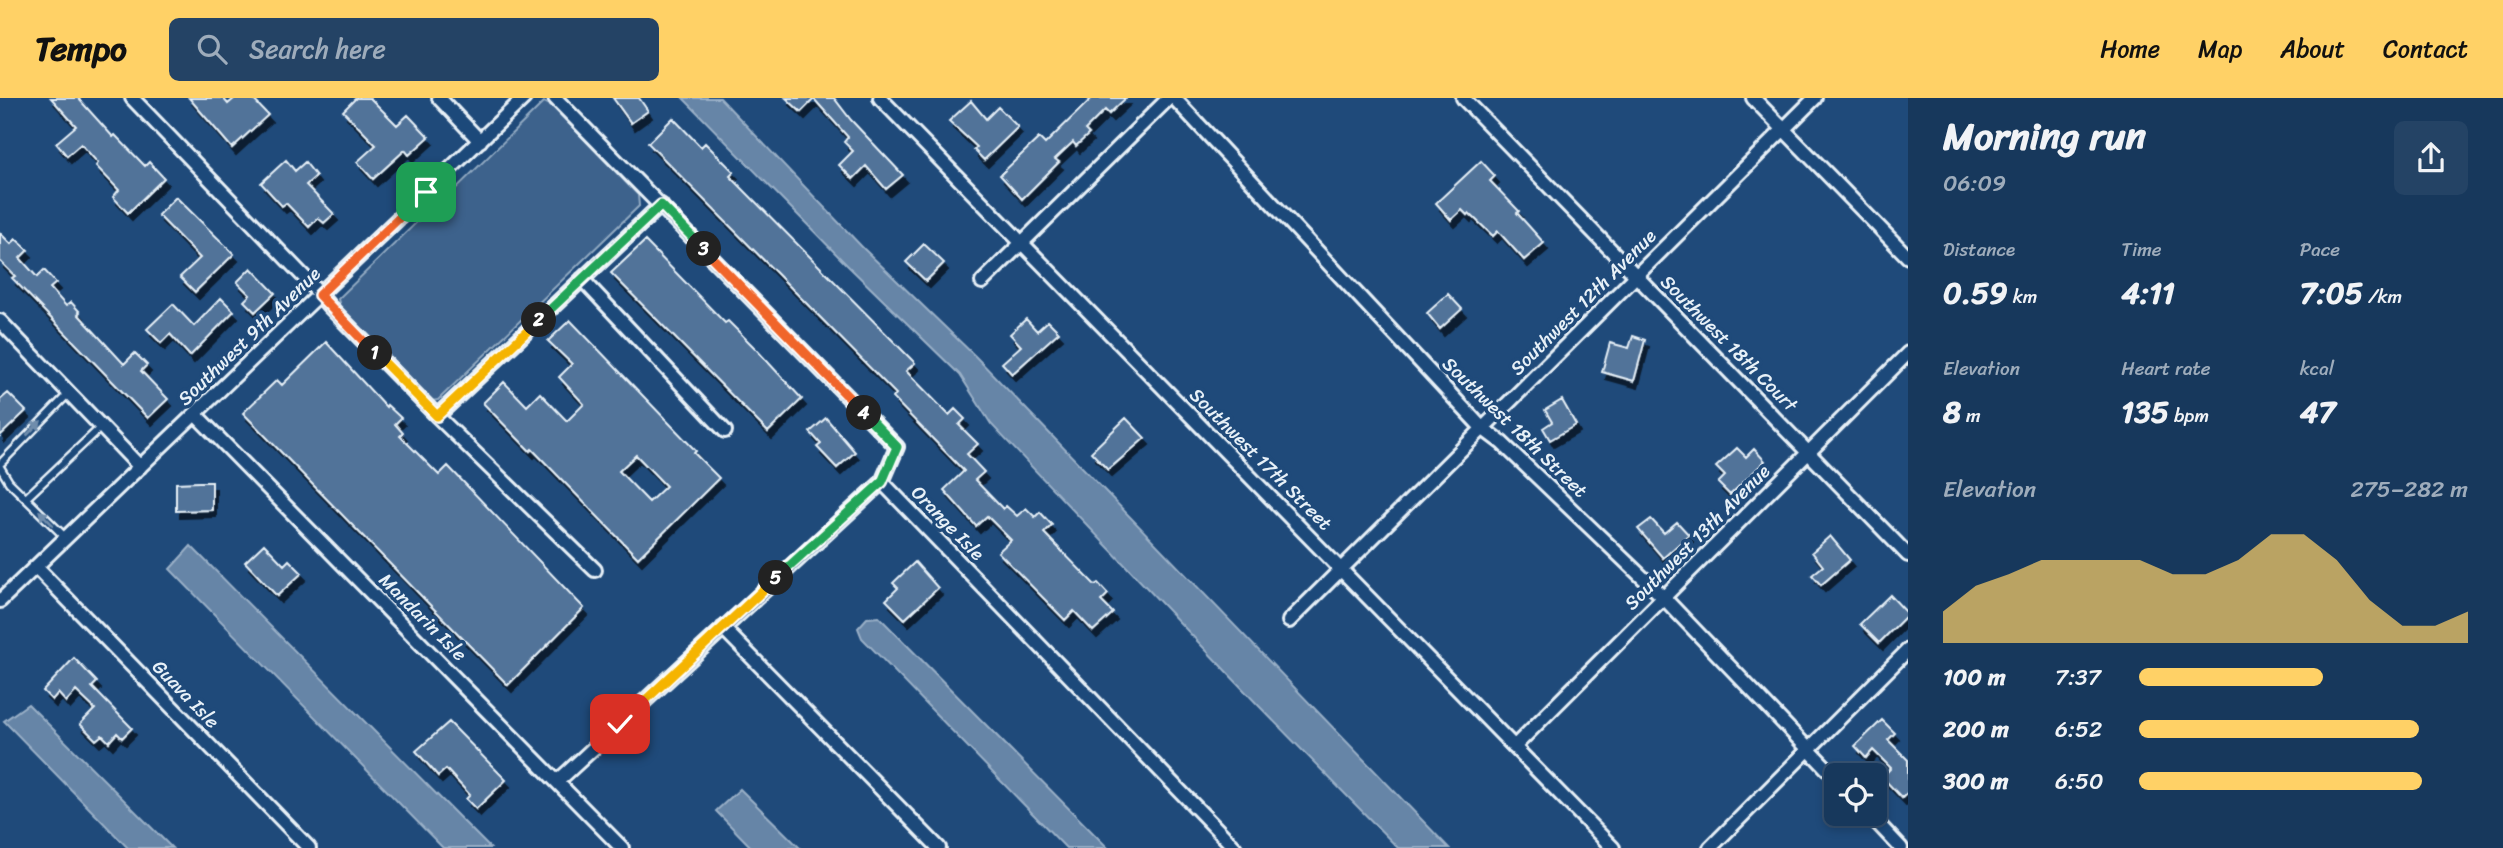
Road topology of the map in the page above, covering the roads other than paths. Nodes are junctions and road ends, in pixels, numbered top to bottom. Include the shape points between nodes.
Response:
1 (132, 98) edge
2 (439, 98) edge
3 (524, 98) edge
4 (555, 98) edge
5 (880, 98) edge
6 (1172, 98) edge
7 (1463, 98) edge
8 (1753, 98) edge
9 (1815, 98) edge
10 (1783, 130) junction
11 (480, 141) junction
12 (661, 205) junction
13 (1022, 245) junction
14 (1908, 257) edge
15 (1637, 277) junction
16 (582, 279) junction
17 (982, 282) dead end
18 (319, 295) junction
19 (0, 321) edge
20 (1908, 353) edge
21 (69, 393) junction
22 (195, 414) junction
23 (437, 416) junction
24 (101, 427) junction
25 (1482, 428) junction
26 (725, 431) dead end
27 (1809, 452) junction
28 (0, 466) edge
29 (139, 467) junction
30 (882, 482) junction
31 (26, 498) junction
32 (66, 538) junction
33 (1908, 555) edge
34 (36, 567) junction
35 (1342, 569) junction
36 (595, 570) dead end
37 (1664, 598) junction
38 (0, 601) edge
39 (1289, 621) dead end
40 (723, 628) junction
41 (1908, 650) edge
42 (1514, 747) junction
43 (1809, 749) junction
44 (1824, 765) edge
45 (558, 781) junction
46 (1880, 826) edge
47 (309, 848) edge
48 (622, 848) edge
49 (939, 848) edge
50 (1235, 848) edge
51 (1613, 848) edge
52 (1710, 848) edge
53 (1901, 848) edge

1 - 18 street
2 - 11 street
3 - 11 street, Southwest 9th Avenue
4 - 12 street, Orange Isle
5 - 13 street, Southwest 17th Street
6 - 13 street
6 - 25 street, Southwest 18th Street
7 - 15 street, Southwest 18th Court
8 - 10 street
9 - 10 street, Southwest 12th Avenue
10 - 14 street
10 - 15 street, Southwest 12th Avenue
11 - 18 street, Southwest 9th Avenue
12 - 16 street
12 - 30 street, Orange Isle via 897,447
13 - 17 street
13 - 35 street, Southwest 17th Street
15 - 25 street, Southwest 12th Avenue
15 - 27 street, Southwest 18th Court
16 - 23 street
16 - 26 street
18 - 22 street, Southwest 9th Avenue
18 - 23 street
19 - 21 street
20 - 27 street, Southwest 13th Avenue
21 - 24 street
28 -> 21 lane
22 - 29 street, Southwest 9th Avenue
22 - 45 street, Mandarin Isle
23 - 36 street
24 - 29 street
24 - 31 lane
25 - 35 street, Southwest 12th Avenue
25 - 37 street, Southwest 18th Street
27 - 33 street, Southwest 18th Court
27 - 37 street, Southwest 13th Avenue
28 - 31 lane
29 - 32 street, Southwest 9th Avenue
30 - 40 street
30 - 50 street, Orange Isle
32 -> 31 lane
32 - 34 street, Southwest 9th Avenue
34 - 38 street, Southwest 9th Avenue
34 - 47 street, Guava Isle
35 - 39 street, Southwest 12th Avenue
35 - 42 street, Southwest 17th Street
37 - 42 street, Southwest 13th Avenue
37 - 43 street, Southwest 18th Street
40 - 45 street
40 - 49 street
41 - 43 street
42 - 51 street, Southwest 17th Street
43 - 44 street, Southwest 18th Street
43 - 52 street
45 - 48 street, Mandarin Isle
46 - 53 street

